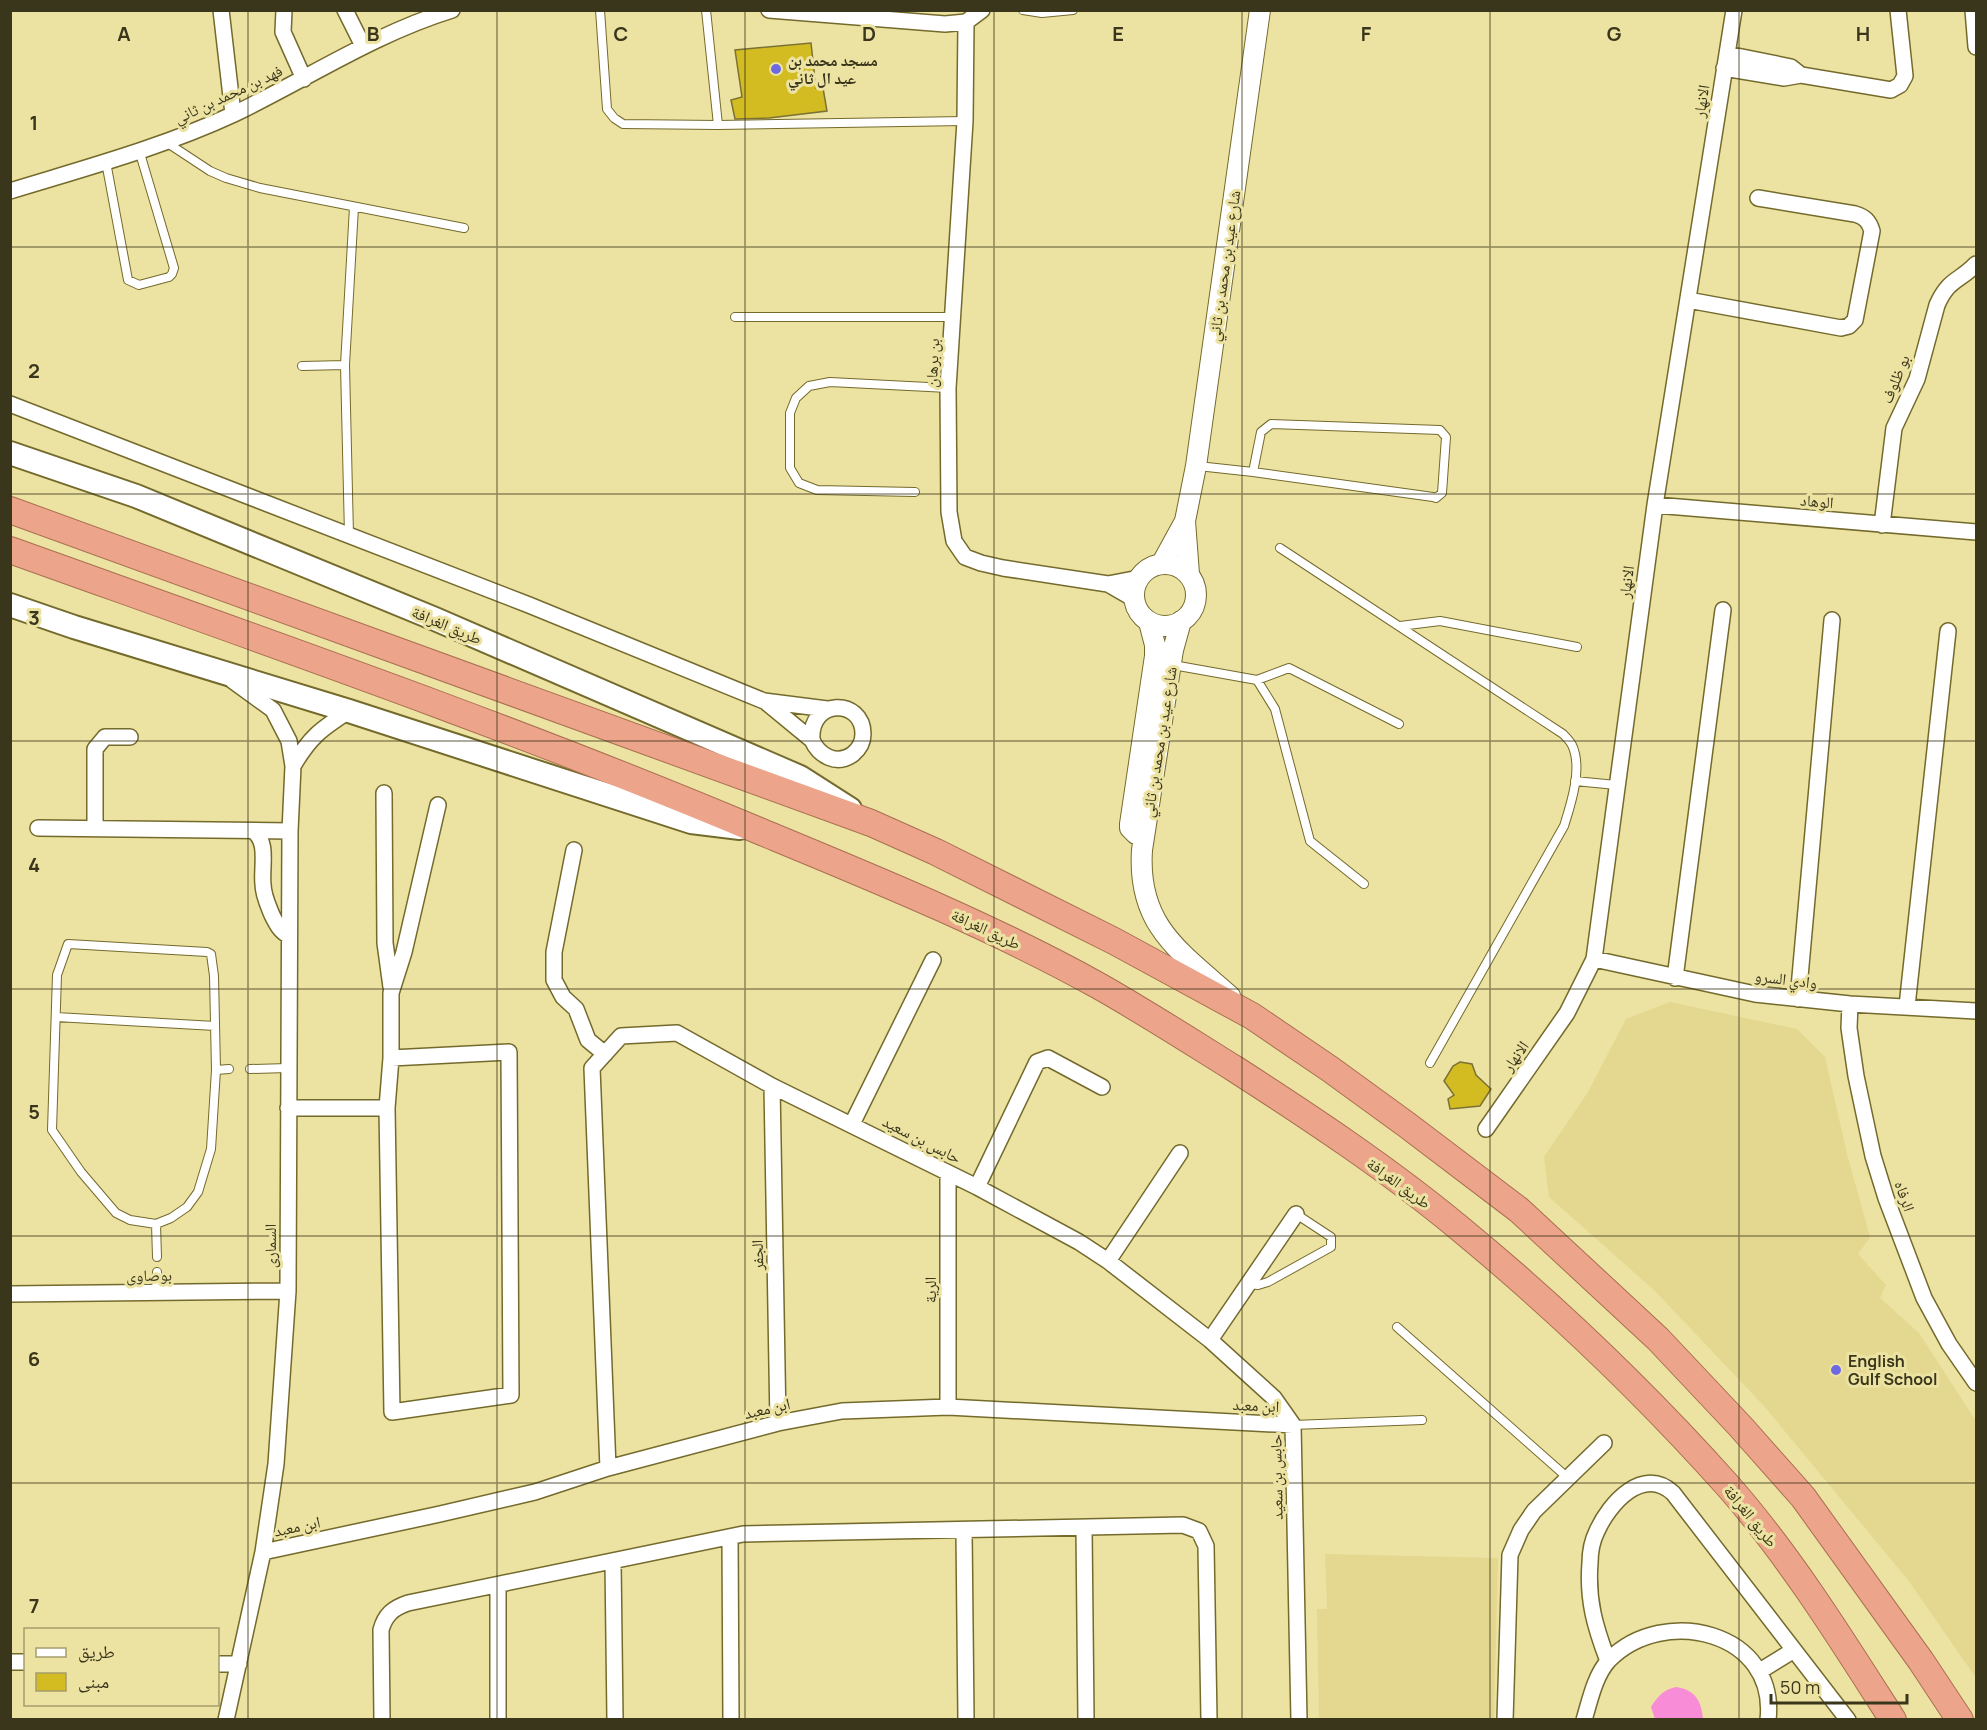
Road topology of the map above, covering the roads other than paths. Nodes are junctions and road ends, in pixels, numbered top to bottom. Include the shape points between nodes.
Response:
1 (221, 10) edge
2 (284, 10) edge
3 (345, 10) edge
4 (452, 10) edge
5 (600, 10) edge
6 (706, 10) edge
7 (769, 10) edge
8 (982, 10) edge
9 (1023, 10) edge
10 (1073, 10) edge
11 (1260, 10) edge
12 (1734, 10) edge
13 (1898, 10) edge
14 (1973, 10) edge
15 (966, 22) junction
16 (363, 46) junction
17 (1977, 47) edge
18 (1726, 61) junction
19 (304, 79) junction
20 (233, 114) junction
21 (965, 121) junction
22 (718, 125) junction
23 (165, 141) junction
24 (139, 150) junction
25 (106, 162) junction
26 (10, 192) edge
27 (1758, 198) dead end
28 (354, 207) junction
29 (464, 228) dead end
30 (1977, 264) edge
31 (1688, 300) junction
32 (735, 317) dead end
33 (952, 317) junction
34 (345, 365) junction
35 (302, 366) dead end
36 (948, 388) junction
37 (10, 404) edge
38 (10, 453) edge
39 (1196, 466) junction
40 (1253, 472) junction
41 (915, 492) dead end
42 (1655, 505) junction
43 (10, 510) edge
44 (1185, 521) junction
45 (1882, 525) junction
46 (1977, 532) edge
47 (349, 535) junction
48 (1280, 548) dead end
49 (10, 550) edge
50 (1162, 563) junction
51 (1188, 574) junction
52 (1139, 578) junction
53 (1108, 584) junction
54 (1134, 599) junction
55 (10, 605) edge
56 (1723, 610) dead end
57 (1832, 620) dead end
58 (1181, 621) junction
59 (1149, 622) junction
60 (1400, 626) junction
61 (1948, 631) dead end
62 (1577, 647) dead end
63 (1171, 664) junction
64 (224, 674) junction
65 (1257, 680) junction
66 (764, 701) junction
67 (827, 709) junction
68 (349, 711) junction
69 (1399, 724) dead end
70 (130, 737) dead end
71 (812, 740) junction
72 (293, 766) junction
73 (1575, 781) junction
74 (1616, 785) junction
75 (384, 793) dead end
76 (438, 805) dead end
77 (871, 823) junction
78 (38, 828) dead end
79 (1145, 828) junction
80 (95, 829) junction
81 (758, 830) junction
82 (254, 831) junction
83 (290, 831) junction
84 (574, 850) dead end
85 (1364, 884) dead end
86 (289, 936) junction
87 (1594, 959) junction
88 (933, 960) dead end
89 (1675, 978) junction
90 (391, 993) junction
91 (1798, 999) junction
92 (1850, 1004) junction
93 (1907, 1006) junction
94 (1977, 1011) edge
95 (1252, 1016) junction
96 (56, 1017) junction
97 (215, 1026) junction
98 (605, 1053) junction
99 (391, 1058) junction
100 (1430, 1062) dead end
101 (288, 1068) junction
102 (250, 1069) dead end
103 (216, 1070) junction
104 (229, 1070) dead end
105 (772, 1086) junction
106 (1102, 1087) dead end
107 (288, 1108) junction
108 (387, 1108) junction
109 (852, 1124) junction
110 (1485, 1129) dead end
111 (1180, 1153) dead end
112 (948, 1173) junction
113 (977, 1187) junction
114 (1296, 1214) joint
115 (156, 1224) junction
116 (157, 1257) dead end
117 (1108, 1261) junction
118 (157, 1272) dead end
119 (1248, 1284) junction
120 (288, 1291) junction
121 (156, 1293) junction
122 (10, 1294) edge
123 (1397, 1327) dead end
124 (1210, 1340) junction
125 (1977, 1383) edge
126 (948, 1407) junction
127 (1422, 1420) dead end
128 (778, 1423) junction
129 (1293, 1425) junction
130 (1604, 1443) dead end
131 (608, 1468) junction
132 (1568, 1478) junction
133 (1084, 1528) junction
134 (964, 1531) junction
135 (730, 1537) junction
136 (263, 1552) junction
137 (613, 1562) junction
138 (498, 1585) junction
139 (1794, 1650) junction
140 (1608, 1661) junction
141 (1921, 1661) junction
142 (219, 1664) edge
143 (239, 1664) junction
144 (1760, 1671) junction
145 (1977, 1713) edge
146 (226, 1719) edge
147 (382, 1719) edge
148 (498, 1719) edge
149 (615, 1719) edge
150 (731, 1719) edge
151 (966, 1719) edge
152 (1086, 1719) edge
153 (1209, 1719) edge
154 (1299, 1719) edge
155 (1505, 1719) edge
156 (1584, 1719) edge
157 (1768, 1719) edge
158 (1848, 1719) edge
159 (1893, 1719) edge
160 (1960, 1719) edge

1 - 20 street
2 - 19 street via 283,32
3 - 16 street
4 - 16 street, فهد بن محمد بن ثاني
5 - 22 lane via 607,109 614,118 634,125
6 - 22 lane
7 - 15 street via 945,24
8 - 15 street
9 - 10 lane
11 - 39 street, شارع عيد بن محمد بن ثاني
12 - 18 street, الانهار
13 - 18 street via 1905,76 1900,85 1890,90 1801,75 1791,68
14 - 17 street
15 - 21 street, بن برهان
16 - 19 street, فهد بن محمد بن ثاني
18 - 31 street, الانهار
19 - 20 street, فهد بن محمد بن ثاني
20 - 23 street, فهد بن محمد بن ثاني
21 - 22 lane
21 - 33 street, بن برهان
23 - 24 street, فهد بن محمد بن ثاني
23 - 28 lane via 226,178 260,189
24 - 25 street, فهد بن محمد بن ثاني
24 - 25 lane via 174,268 164,279 139,285 128,280
25 - 26 street, فهد بن محمد بن ثاني
27 - 31 street via 1855,214 1869,223 1872,231 1855,320 1841,328
28 - 29 lane
28 - 34 lane
30 - 45 street, بو ظلوف via 1950,283 1937,305 1917,379 1894,428
31 - 42 street, الانهار
32 - 33 lane
33 - 36 street, بن برهان
34 - 35 lane
34 - 47 lane
36 - 41 lane via 830,382 809,386 796,398 790,413 790,468 799,483 817,490
36 - 53 street, بن برهان via 949,512 954,541 965,557 1003,568
37 - 47 street
38 - 77 main road, طريق الغرافة via 136,496 435,619 800,777
39 - 40 lane
39 - 44 street, شارع عيد بن محمد بن ثاني
40 - 40 lane via 1436,498 1443,489 1446,437 1440,430 1271,424 1261,432
42 - 45 street, الوهاد
42 - 74 street, الانهار
43 - 77 highway, طريق الغرافة
44 - 50 street, شارع عيد بن محمد بن ثاني
44 - 51 street, شارع عيد بن محمد بن ثاني
45 - 46 street, الوهاد
47 - 66 street
48 - 60 lane
49 - 81 highway, طريق الغرافة via 422,698
50 - 51 street
50 - 52 street
51 - 58 street via 1194,582 1196,600
52 - 53 street, بن برهان
52 - 54 street
53 - 54 street, بن برهان
54 - 59 street
55 - 64 main road, طريق الغرافة
56 - 89 street
57 - 91 street
58 - 59 street via 1162,626
58 - 63 street, شارع عيد بن محمد بن ثاني
59 - 79 street, شارع عيد بن محمد بن ثاني via 1155,656 1130,824 1136,834
60 - 62 lane via 1440,621
60 - 73 lane via 1563,734 1576,759
61 - 93 street
63 - 65 lane
63 - 79 street, شارع عيد بن محمد بن ثاني
64 - 68 main road, طريق الغرافة
64 - 72 street, السمارى via 273,710 289,741
65 - 69 lane via 1289,668
65 - 85 lane via 1275,709 1310,841
66 - 67 street
66 - 71 street
67 - 71 street via 814,722
67 - 71 street via 846,709 860,721 863,730 858,749 842,759 832,759 823,755
68 - 72 street via 314,735
68 - 81 main road, طريق الغرافة via 691,822
70 - 80 street via 105,737 95,749
72 - 83 street, السمارى
73 - 74 lane
73 - 100 lane via 1564,826
74 - 87 street, الانهار
75 - 90 street via 385,943
76 - 90 street
77 - 95 highway, طريق الغرافة via 1104,936
78 - 80 street
79 - 95 street, شارع عيد بن محمد بن ثاني via 1140,870 1149,910 1157,926
80 - 82 street
81 - 159 highway, طريق الغرافة via 1006,938 1150,1015 1276,1096 1456,1225 1612,1365 1732,1491 1826,1615
82 - 83 street
82 - 86 street via 263,844 266,900 278,927
83 - 86 street, السمارى
84 - 98 street via 554,952 554,980 563,997 576,1009 588,1040
86 - 101 street, السمارى
87 - 89 street, وادي السرو
87 - 110 street, الانهار via 1567,1013
88 - 109 street
89 - 91 street, وادي السرو
90 - 99 street
91 - 92 street, وادي السرو
92 - 93 street, وادي السرو
92 - 125 street, الرفاه via 1856,1076 1886,1198 1937,1324
93 - 94 street, وادي السرو
95 - 141 highway, طريق الغرافة via 1388,1111 1519,1210 1658,1339 1803,1497
96 - 97 lane
96 - 97 lane via 57,975 68,944 211,954
96 - 115 lane via 52,1130 116,1213 130,1220
97 - 103 lane
98 - 105 street, حابس بن سعيد via 621,1036 677,1033
98 - 131 street, حابس بن سعيد via 592,1068
99 - 108 street
99 - 108 street via 510,1052 510,1395 392,1412
101 - 102 lane
101 - 107 street, السمارى
103 - 104 lane
103 - 115 lane via 211,1149 198,1192 187,1207
105 - 109 street, حابس بن سعيد
105 - 128 street, الجفر
106 - 113 street via 1048,1058 1037,1062
107 - 108 street
107 - 120 street, السمارى
109 - 112 street, حابس بن سعيد
111 - 117 street
112 - 113 street, حابس بن سعيد
112 - 126 street, الرية
113 - 117 street, حابس بن سعيد
114 - 119 street
114 - 119 lane via 1331,1237 1331,1247 1268,1282
115 - 116 lane
117 - 124 street, حابس بن سعيد
118 - 121 lane
119 - 124 street
120 - 121 street, بوصاوى
120 - 136 street, السمارى via 276,1464
121 - 122 street, بوصاوى
123 - 132 lane
124 - 129 street, حابس بن سعيد via 1274,1398
126 - 128 street, ابن معبد via 842,1411
126 - 129 street, ابن معبد
127 - 129 lane
128 - 131 street, ابن معبد
129 - 154 street, حابس بن سعيد
130 - 132 street
131 - 136 street, ابن معبد via 536,1492
132 - 155 street via 1534,1511 1510,1555
133 - 134 street
133 - 152 street
133 - 153 street via 1184,1526 1199,1531 1204,1538
134 - 135 street via 763,1533
134 - 151 street
135 - 137 street
135 - 150 street
136 - 143 street, السمارى
137 - 138 street
137 - 149 street
138 - 147 street via 408,1603 390,1612 381,1630
138 - 148 street
139 - 140 street via 1673,1493 1650,1482 1633,1487 1614,1506 1591,1548 1591,1603 1595,1628
139 - 144 street
139 - 158 street
140 - 144 street via 1631,1643 1657,1632 1686,1630 1732,1644
140 - 156 street
141 - 145 highway
141 - 160 highway, طريق الغرافة
142 - 143 street
143 - 146 street, السمارى
144 - 157 street via 1770,1706

